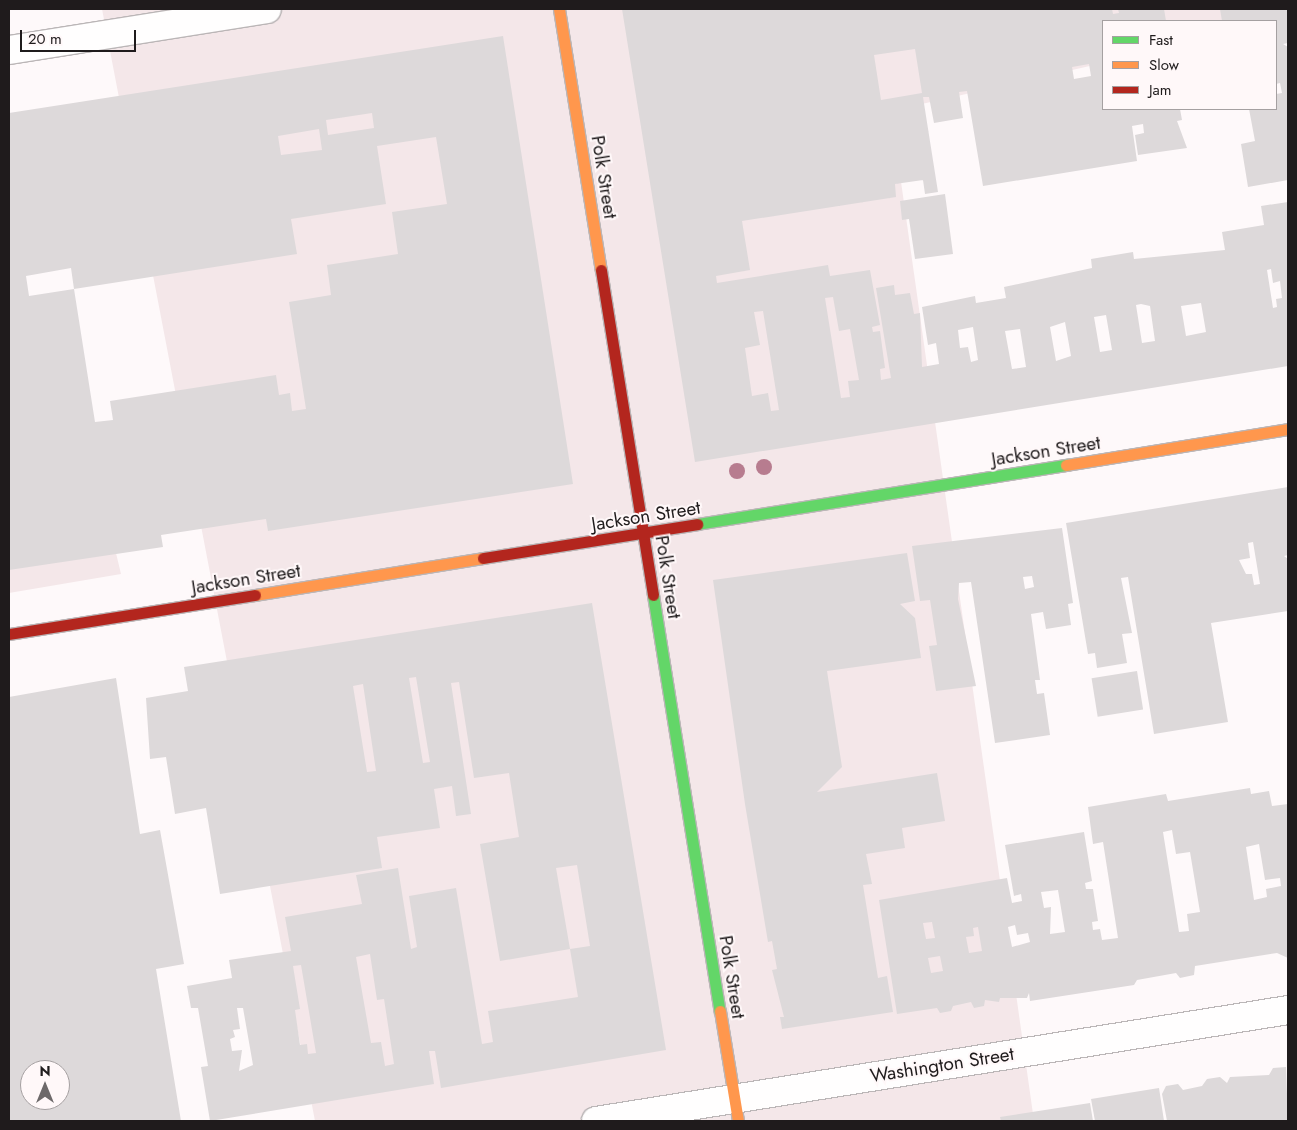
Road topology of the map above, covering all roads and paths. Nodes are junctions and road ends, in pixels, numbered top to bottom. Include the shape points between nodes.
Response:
1 (267, 9) edge
2 (559, 9) edge
3 (9, 50) edge
4 (1288, 429) edge
5 (644, 534) junction
6 (9, 634) edge
7 (1288, 1010) edge
8 (736, 1110) edge
9 (596, 1121) edge

1 - 3 street
2 - 5 street, Polk Street
4 - 5 street, Jackson Street
5 - 6 street, Jackson Street
5 - 8 street, Polk Street
7 - 8 street, Washington Street
8 - 9 street, Washington Street

